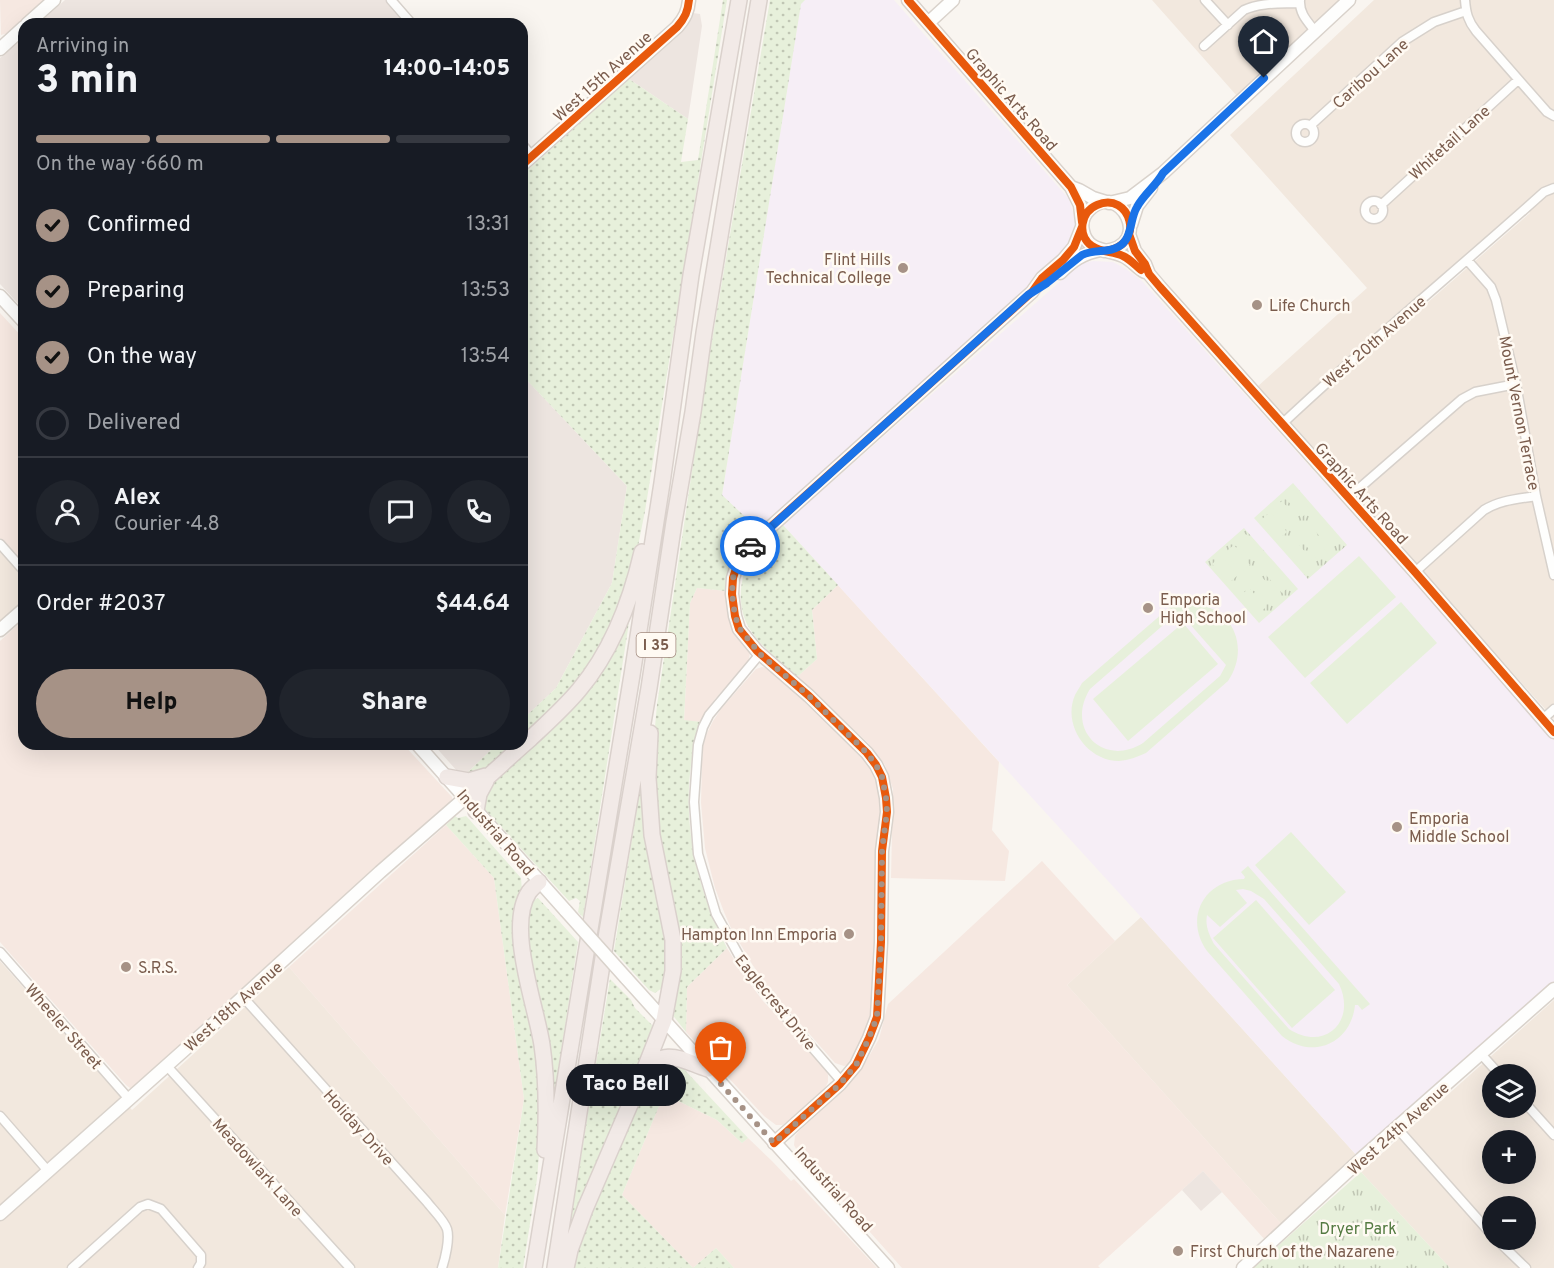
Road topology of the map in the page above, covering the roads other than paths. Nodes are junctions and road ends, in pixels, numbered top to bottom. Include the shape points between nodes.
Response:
1 (54, 0) edge
2 (391, 0) edge
3 (689, 0) edge
4 (738, 0) edge
5 (761, 0) edge
6 (908, 0) edge
7 (953, 0) edge
8 (1205, 0) edge
9 (1349, 0) edge
10 (1465, 0) edge
11 (1300, 1) edge
12 (1466, 11) junction
13 (34, 18) edge
14 (407, 18) edge
15 (928, 23) junction
16 (1228, 25) junction
17 (1315, 31) junction
18 (18, 32) edge
19 (1, 45) edge
20 (1204, 46) dead end
21 (1518, 80) junction
22 (1554, 116) edge
23 (1311, 125) dead end
24 (528, 151) edge
25 (532, 156) junction
26 (528, 160) edge
27 (1163, 173) junction
28 (1071, 188) junction
29 (1554, 188) edge
30 (1108, 202) junction
31 (1381, 205) dead end
32 (1082, 224) junction
33 (1130, 230) junction
34 (1102, 250) junction
35 (1467, 261) junction
36 (1149, 274) junction
37 (1032, 292) junction
38 (0, 296) edge
39 (18, 316) edge
40 (1516, 384) junction
41 (1282, 424) junction
42 (662, 483) junction
43 (1536, 496) junction
44 (1348, 498) junction
45 (0, 544) edge
46 (18, 564) edge
47 (1415, 572) junction
48 (1554, 575) edge
49 (18, 614) edge
50 (0, 630) edge
51 (760, 654) junction
52 (650, 688) junction
53 (1554, 709) edge
54 (1543, 719) junction
55 (1554, 732) edge
56 (528, 741) edge
57 (422, 750) edge
58 (518, 750) edge
59 (489, 776) junction
60 (447, 777) junction
61 (465, 798) junction
62 (476, 811) junction
63 (539, 882) junction
64 (0, 952) edge
65 (1554, 990) edge
66 (243, 997) junction
67 (664, 1020) junction
68 (1481, 1054) junction
69 (1490, 1064) edge
70 (166, 1065) junction
71 (708, 1069) junction
72 (842, 1082) junction
73 (638, 1086) junction
74 (129, 1099) junction
75 (1536, 1115) edge
76 (0, 1116) edge
77 (1397, 1128) junction
78 (1554, 1135) edge
79 (774, 1143) junction
80 (48, 1171) junction
81 (545, 1201) junction
82 (0, 1214) edge
83 (1482, 1224) edge
84 (1507, 1250) edge
85 (72, 1268) edge
86 (198, 1268) edge
87 (350, 1268) edge
88 (442, 1268) edge
89 (534, 1268) edge
90 (555, 1268) edge
91 (566, 1268) edge
92 (888, 1268) edge
93 (1243, 1268) edge
94 (1526, 1268) edge

1 - 13 street
2 - 14 street
3 - 25 street, West 15th Avenue via 688,11 677,27
4 - 42 highway, I 35 via 691,275
5 - 52 highway, I 35 via 704,333
6 - 15 street, Graphic Arts Road
7 - 15 street
8 - 16 street
9 - 17 street
10 - 12 street
11 - 16 street via 1251,7
11 - 17 street via 1299,9
12 - 21 street via 1469,22
12 - 23 street, Caribou Lane via 1434,22 1402,42
15 - 28 street, Graphic Arts Road
16 - 20 street
17 - 27 street
18 - 19 street
21 - 22 street
21 - 31 street, Whitetail Lane
24 - 25 street
25 - 26 street, West 15th Avenue
27 - 30 street via 1130,198
27 - 33 street via 1137,206
28 - 30 street, Graphic Arts Road
28 - 32 street, Graphic Arts Road via 1080,205
29 - 35 street, West 20th Avenue
30 - 32 street via 1091,208
30 - 33 street via 1127,214
32 - 34 street via 1087,242
32 - 37 street via 1074,247
33 - 34 street via 1120,247
33 - 36 street, Graphic Arts Road via 1135,251
34 - 36 street, Graphic Arts Road via 1123,256
34 - 37 street via 1082,255
35 - 40 street, Mount Vernon Terrace via 1491,287
35 - 41 street, West 20th Avenue
36 - 41 street, Graphic Arts Road
37 - 51 street via 739,559 733,578 735,616
38 - 39 street
40 - 43 street, Mount Vernon Terrace
40 - 44 street via 1475,392 1462,399
41 - 44 street, Graphic Arts Road
42 - 56 highway via 628,600 606,649 564,708
42 - 81 highway, I 35
43 - 47 street via 1484,510
43 - 48 street, Mount Vernon Terrace
44 - 47 street, Graphic Arts Road
45 - 46 street
47 - 54 street, Graphic Arts Road
49 - 50 street
51 - 72 street via 867,753 882,777 887,812 882,850 877,1017 856,1065
51 - 72 street, Eaglecrest Drive via 703,727 694,801 698,855 716,914 747,970
52 - 67 highway via 648,778 652,835 673,940 673,971
52 - 90 highway, I 35
53 - 54 street
54 - 55 street, Graphic Arts Road
57 - 60 street, Industrial Road
58 - 59 highway
59 - 60 highway via 469,781
59 - 61 highway
59 - 62 highway via 479,794
60 - 61 street, Industrial Road
61 - 62 street, Industrial Road
61 - 66 street, West 18th Avenue
62 - 63 street, Industrial Road
63 - 67 street, Industrial Road, bridge
63 - 81 highway via 524,905 521,950 546,1079
64 - 74 street, Wheeler Street
65 - 68 street, West 24th Avenue
66 - 70 street, West 18th Avenue
66 - 88 street, Holiday Drive via 442,1221 448,1231
67 - 71 street, Industrial Road
67 - 73 highway
68 - 69 street
68 - 77 street, West 24th Avenue
70 - 74 street, West 18th Avenue
70 - 87 street, Meadowlark Lane
71 - 73 highway via 669,1056 650,1066
71 - 79 street, Industrial Road
72 - 79 street
73 - 91 highway via 585,1209
74 - 80 street, West 18th Avenue
75 - 78 street
76 - 80 street
77 - 83 street
77 - 93 street, West 24th Avenue
79 - 92 street, Industrial Road
80 - 82 street, West 18th Avenue
81 - 89 highway, I 35
84 - 94 street
85 - 86 street via 148,1204 161,1209 201,1255

